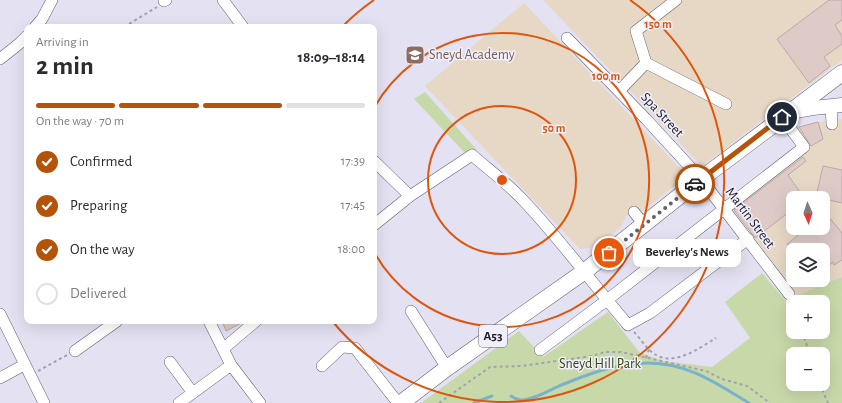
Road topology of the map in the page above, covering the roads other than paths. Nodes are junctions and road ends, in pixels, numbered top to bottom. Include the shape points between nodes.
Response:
1 (52, 0) edge
2 (223, 0) edge
3 (676, 0) edge
4 (42, 24) edge
5 (241, 24) edge
6 (567, 38) dead end
7 (24, 39) edge
8 (0, 59) edge
9 (646, 63) junction
10 (842, 73) edge
11 (619, 91) junction
12 (726, 104) dead end
13 (837, 106) edge
14 (786, 115) junction
15 (832, 124) dead end
16 (377, 164) edge
17 (701, 179) junction
18 (410, 196) junction
19 (724, 208) junction
20 (634, 212) dead end
21 (377, 223) edge
22 (644, 225) junction
23 (748, 239) junction
24 (586, 271) junction
25 (789, 294) dead end
26 (607, 300) junction
27 (412, 311) dead end
28 (0, 314) edge
29 (113, 324) edge
30 (210, 324) edge
31 (252, 324) edge
32 (223, 349) junction
33 (540, 350) dead end
34 (76, 351) road end
35 (170, 362) dead end
36 (24, 365) junction
37 (231, 365) junction
38 (322, 366) dead end
39 (447, 368) junction
40 (0, 378) edge
41 (193, 393) junction
42 (44, 403) edge
43 (179, 403) edge
44 (260, 403) edge
45 (400, 403) edge

1 - 4 street
2 - 5 street
3 - 9 street via 636,31
6 - 11 street, Spa Street
7 - 8 street
9 - 11 street
9 - 12 street
10 - 14 highway, A53
11 - 17 street, Spa Street
13 - 14 main road via 813,108
13 - 15 street
14 - 17 highway, A53
14 - 19 street via 804,147
16 - 18 street
17 - 19 street, Martin Street
17 - 22 highway, A53
18 - 21 street
18 - 24 street via 472,155 522,198
19 - 23 street, Martin Street
19 - 26 street
20 - 22 street
22 - 24 highway, A53
23 - 25 street, Martin Street
23 - 26 street via 650,313 628,325
24 - 26 street
24 - 39 highway, A53
26 - 33 street
27 - 39 street
28 - 36 street
29 - 34 street
30 - 32 street
31 - 32 street
32 - 37 street
35 - 41 street
36 - 40 street
36 - 42 street
37 - 41 street
37 - 44 street
38 - 45 street via 342,347 355,348
39 - 45 highway, A53
41 - 43 street

